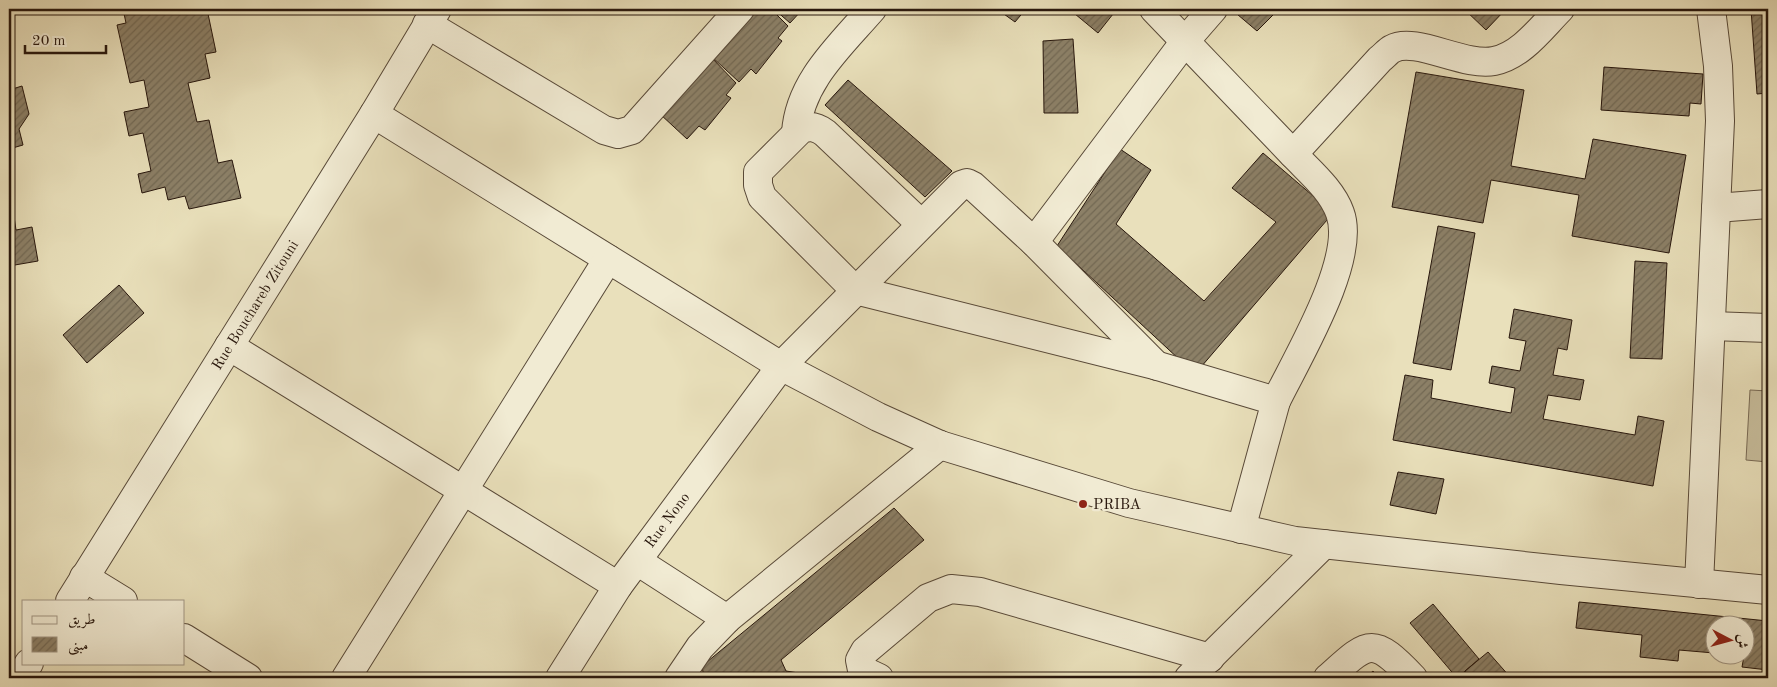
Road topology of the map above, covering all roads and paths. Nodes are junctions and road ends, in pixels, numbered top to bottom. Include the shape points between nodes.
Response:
1 (740, 9) edge
2 (872, 9) edge
3 (1154, 9) edge
4 (1212, 9) edge
5 (1560, 9) edge
6 (1711, 9) edge
7 (432, 17) edge
8 (1186, 40) junction
9 (374, 114) junction
10 (796, 133) junction
11 (1293, 154) junction
12 (1768, 204) edge
13 (1716, 208) junction
14 (921, 224) junction
15 (1034, 242) junction
16 (608, 259) junction
17 (856, 290) junction
18 (1711, 326) junction
19 (1768, 328) edge
20 (229, 346) junction
21 (781, 366) junction
22 (1158, 366) junction
23 (1276, 401) junction
24 (940, 445) junction
25 (463, 489) junction
26 (1241, 529) junction
27 (1324, 544) junction
28 (637, 561) junction
29 (84, 577) junction
30 (1699, 584) junction
31 (618, 586) junction
32 (1768, 590) edge
33 (71, 600) edge
34 (121, 600) edge
35 (727, 619) junction
36 (185, 639) edge
37 (1210, 658) junction
38 (29, 664) edge
39 (20, 678) edge
40 (248, 678) edge
41 (346, 678) edge
42 (560, 678) edge
43 (679, 678) edge
44 (879, 678) edge
45 (1189, 678) edge
46 (1328, 678) edge
47 (1413, 678) edge

1 - 7 street via 632,130 618,134 604,130
2 - 10 street via 826,61 805,92 797,115
3 - 8 street
4 - 8 street
5 - 11 street via 1525,44 1495,61 1476,62 1419,47 1392,48
6 - 13 street via 1720,121
7 - 9 street, Rue Bouchareb Zitouni
8 - 11 street
8 - 15 street
9 - 16 street
9 - 20 street, Rue Bouchareb Zitouni
10 - 14 street via 804,127 821,129
10 - 17 street via 758,172 759,191
11 - 23 street via 1327,190 1340,212 1344,232 1330,289
12 - 13 street
13 - 18 street
14 - 15 street, Rue Nono via 967,183
14 - 17 street, Rue Nono
15 - 22 street
16 - 21 street
16 - 25 street
17 - 21 street, Rue Nono
17 - 22 street
18 - 19 street
18 - 30 street
20 - 25 street
20 - 29 street, Rue Bouchareb Zitouni
21 - 24 street via 878,417
21 - 28 street, Rue Nono
22 - 23 street
23 - 26 street
24 - 26 street via 1129,503
24 - 35 street
25 - 31 street
25 - 41 street
26 - 27 street
27 - 30 street
27 - 37 street
28 - 31 street, Rue Nono
28 - 35 street
29 - 33 street, Rue Bouchareb Zitouni
29 - 34 street
30 - 32 street
31 - 42 street, Rue Nono
35 - 43 street via 700,647
36 - 40 street
37 - 44 street via 980,592 951,589 928,598 865,651 860,660 862,670
37 - 45 street
38 - 39 street
46 - 47 street via 1358,650 1372,648 1386,652

